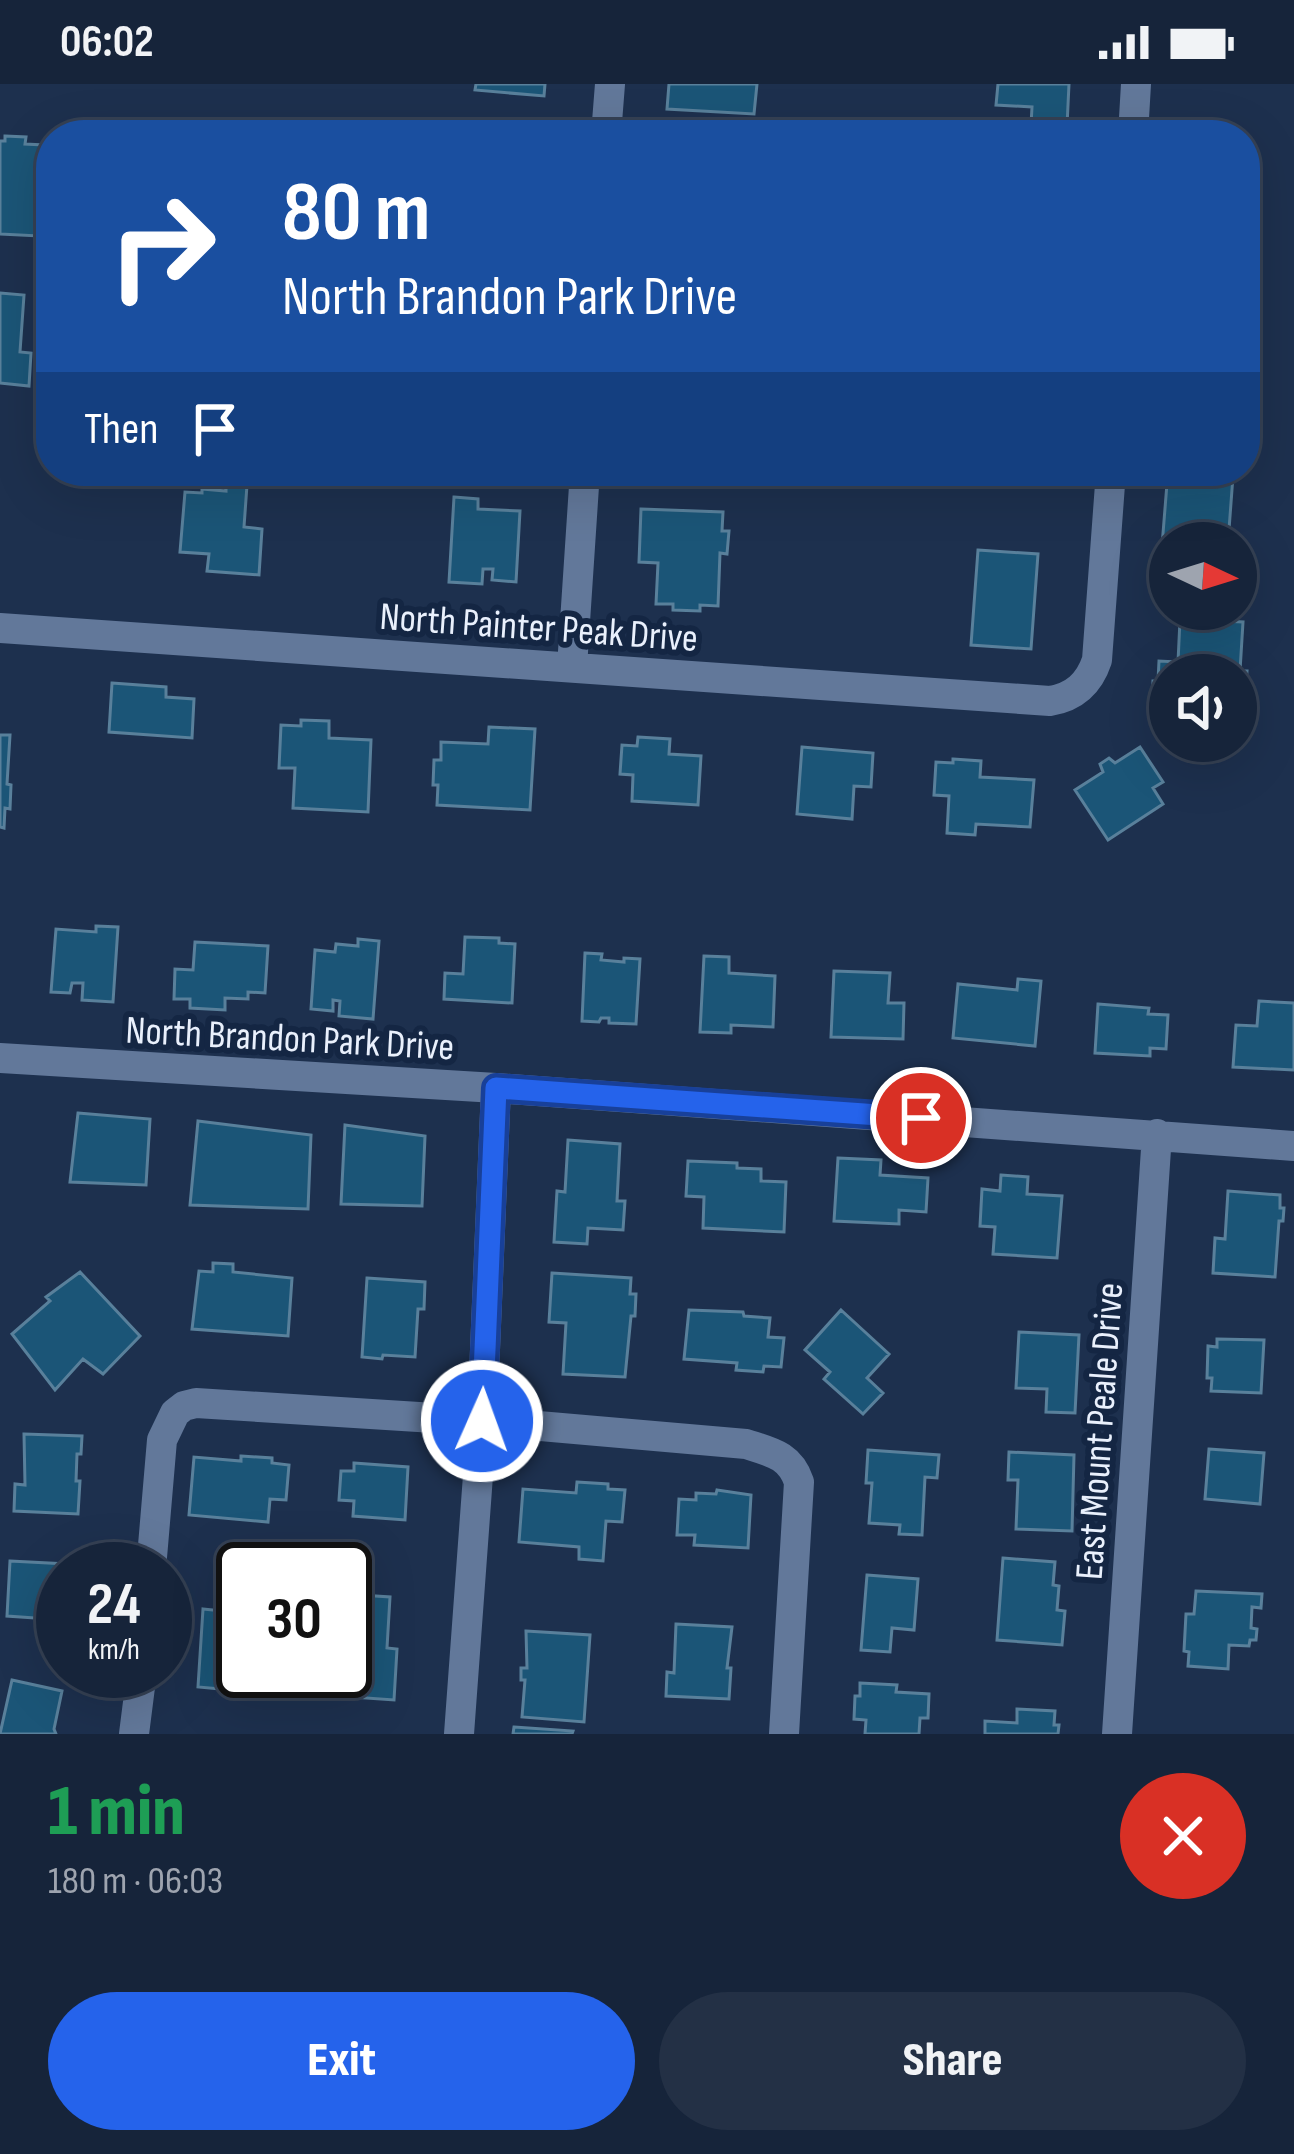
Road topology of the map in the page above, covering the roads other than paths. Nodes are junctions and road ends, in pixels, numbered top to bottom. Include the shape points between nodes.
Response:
1 (610, 84) edge
2 (1136, 84) edge
3 (607, 120) edge
4 (1134, 120) edge
5 (584, 486) edge
6 (1110, 486) edge
7 (0, 628) edge
8 (572, 668) junction
9 (0, 1058) edge
10 (496, 1088) junction
11 (1157, 1134) junction
12 (1294, 1146) edge
13 (482, 1421) junction
14 (153, 1542) edge
15 (139, 1698) edge
16 (134, 1734) edge
17 (459, 1734) edge
18 (784, 1734) edge
19 (1117, 1734) edge

1 - 3 street
2 - 4 street
5 - 8 street
6 - 8 street, North Painter Peak Drive via 1100,649 1072,696
7 - 8 street, North Painter Peak Drive
9 - 10 street, North Brandon Park Drive
10 - 11 street, North Brandon Park Drive
10 - 13 street
11 - 12 street, North Brandon Park Drive
11 - 19 street, East Mount Peale Drive
13 - 14 street via 184,1406 163,1439
13 - 17 street
13 - 18 street via 746,1444 782,1456 800,1494
15 - 16 street

